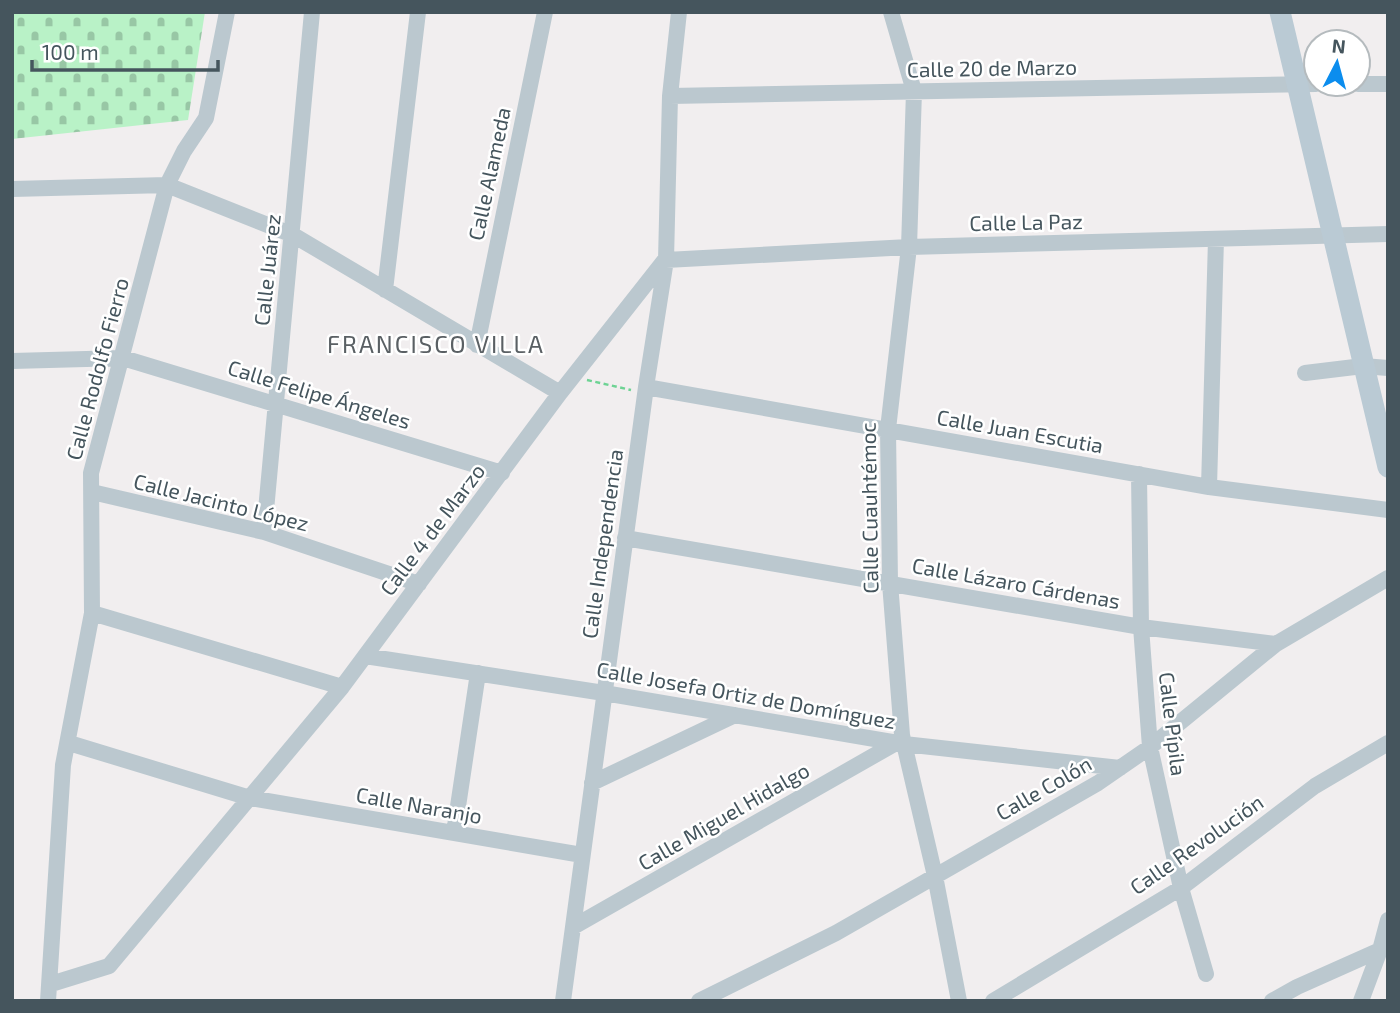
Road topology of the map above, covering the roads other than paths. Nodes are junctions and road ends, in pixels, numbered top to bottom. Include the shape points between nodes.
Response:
1 (227, 12) edge
2 (312, 12) edge
3 (418, 12) edge
4 (544, 12) edge
5 (679, 12) edge
6 (891, 12) edge
7 (1280, 12) edge
8 (1302, 73) edge
9 (1302, 84) edge
10 (914, 91) junction
11 (670, 96) junction
12 (1308, 98) edge
13 (167, 185) junction
14 (12, 189) edge
15 (1388, 234) edge
16 (293, 235) junction
17 (1332, 236) junction
18 (1216, 239) junction
19 (909, 247) junction
20 (666, 260) junction
21 (385, 290) junction
22 (477, 345) junction
23 (123, 358) junction
24 (12, 361) edge
25 (1363, 366) junction
26 (1388, 368) edge
27 (1305, 373) dead end
28 (646, 387) junction
29 (560, 393) junction
30 (275, 404) junction
31 (888, 429) junction
32 (1388, 467) edge
33 (502, 472) junction
34 (1139, 474) junction
35 (1209, 487) junction
36 (92, 492) junction
37 (1388, 510) edge
38 (264, 532) junction
39 (625, 538) junction
40 (1388, 578) edge
41 (890, 583) junction
42 (419, 584) junction
43 (92, 613) junction
44 (1141, 627) junction
45 (1276, 644) junction
46 (365, 656) junction
47 (478, 673) junction
48 (342, 687) junction
49 (604, 693) junction
50 (735, 715) junction
51 (69, 743) junction
52 (1388, 743) edge
53 (900, 744) junction
54 (1150, 747) junction
55 (1121, 768) junction
56 (592, 783) junction
57 (250, 798) junction
58 (454, 833) junction
59 (582, 855) junction
60 (935, 876) junction
61 (1181, 888) junction
62 (1388, 920) edge
63 (573, 928) junction
64 (1380, 950) junction
65 (1206, 974) dead end
66 (51, 984) junction
67 (48, 1001) edge
68 (563, 1001) edge
69 (699, 1001) edge
70 (959, 1001) edge
71 (993, 1001) edge
72 (1272, 1001) edge
73 (1361, 1001) edge

1 - 13 street, Calle Rodolfo Fierro via 206,118
2 - 16 street, Calle Juárez
3 - 21 street
4 - 22 street, Calle Alameda
5 - 11 street
6 - 10 street, Calle Cuauhtémoc
7 - 8 street
9 - 10 street, Calle 20 de Marzo
10 - 11 street, Calle 20 de Marzo
10 - 19 street, Calle Cuauhtémoc
11 - 20 street
12 - 17 street
13 - 14 street
13 - 16 street
13 - 23 street, Calle Rodolfo Fierro
15 - 17 street, Calle La Paz
16 - 21 street
16 - 30 street, Calle Juárez
17 - 18 street, Calle La Paz
17 - 25 street
18 - 19 street, Calle La Paz
18 - 35 street
19 - 20 street, Calle La Paz
19 - 31 street, Calle Cuauhtémoc
20 - 28 street, Calle Independencia
20 - 29 street, Calle 4 de Marzo
21 - 22 street
22 - 29 street
23 - 24 street, Calle Felipe Ángeles
23 - 30 street, Calle Felipe Ángeles
23 - 36 street, Calle Rodolfo Fierro via 91,473
25 - 26 street
25 - 27 street
25 - 32 street
28 - 31 street, Calle Juan Escutia
28 - 39 street, Calle Independencia
29 - 33 street, Calle 4 de Marzo
30 - 33 street, Calle Felipe Ángeles
30 - 38 street, Calle Juárez
31 - 34 street, Calle Juan Escutia
31 - 41 street, Calle Cuauhtémoc
33 - 42 street, Calle 4 de Marzo
34 - 35 street, Calle Juan Escutia
34 - 44 street, Calle Pípila
35 - 37 street, Calle Juan Escutia
36 - 38 street, Calle Jacinto López
36 - 43 street, Calle Rodolfo Fierro
38 - 42 street, Calle Jacinto López
39 - 41 street, Calle Lázaro Cárdenas
39 - 49 street, Calle Independencia
40 - 45 street, Calle Colón
41 - 44 street, Calle Lázaro Cárdenas
41 - 53 street, Calle Cuauhtémoc
42 - 46 street, Calle 4 de Marzo
43 - 48 street
43 - 51 street, Calle Rodolfo Fierro
44 - 45 street, Calle Lázaro Cárdenas
44 - 54 street, Calle Pípila
45 - 54 street, Calle Colón
46 - 47 street, Calle Josefa Ortiz de Domínguez
46 - 48 street, Calle 4 de Marzo
47 - 49 street, Calle Josefa Ortiz de Domínguez
47 - 58 street
48 - 57 street, Calle 4 de Marzo
49 - 50 street, Calle Josefa Ortiz de Domínguez
49 - 56 street, Calle Independencia
50 - 53 street, Calle Josefa Ortiz de Domínguez
50 - 56 street
51 - 57 street, Calle Naranjo
51 - 66 street, Calle Rodolfo Fierro
52 - 61 street, Calle Revolución via 1315,786
53 - 55 street, Calle Josefa Ortiz de Domínguez
53 - 60 street, Calle Cuauhtémoc
53 - 63 street, Calle Miguel Hidalgo
54 - 55 street, Calle Colón
54 - 61 street, Calle Pípila
55 - 60 street, Calle Colón
56 - 59 street, Calle Independencia
57 - 58 street, Calle Naranjo
57 - 66 street, Calle 4 de Marzo via 109,966
58 - 59 street, Calle Naranjo
59 - 63 street, Calle Independencia
60 - 69 street, Calle Colón via 836,933
60 - 70 street, Calle Cuauhtémoc
61 - 65 street, Calle Pípila
61 - 71 street, Calle Revolución
62 - 64 street
63 - 68 street, Calle Independencia
64 - 72 street
64 - 73 street
66 - 67 street, Calle Rodolfo Fierro

